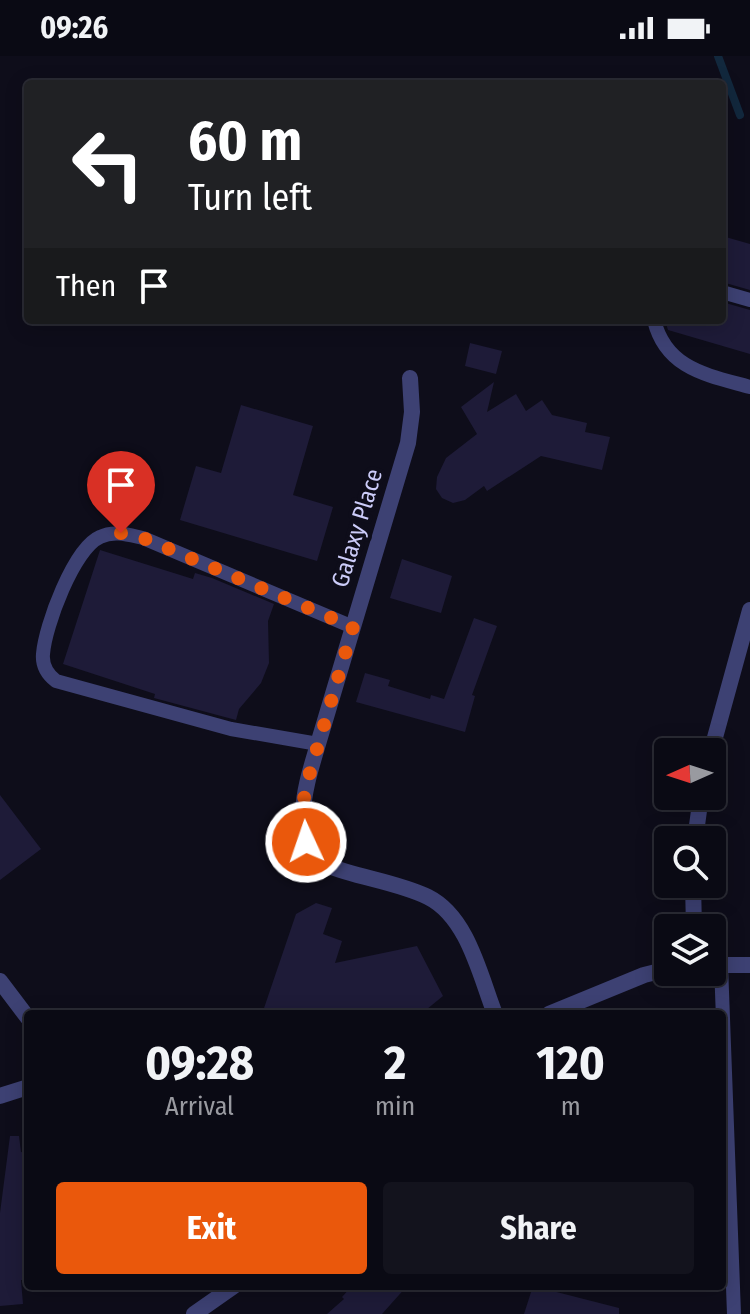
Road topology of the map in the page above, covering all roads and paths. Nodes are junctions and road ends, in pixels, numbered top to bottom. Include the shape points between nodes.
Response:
1 (726, 293) edge
2 (750, 300) edge
3 (655, 324) edge
4 (410, 378) dead end
5 (750, 387) edge
6 (750, 610) edge
7 (353, 627) junction
8 (715, 738) edge
9 (318, 744) junction
10 (726, 965) edge
11 (750, 965) edge
12 (654, 972) edge
13 (0, 981) edge
14 (717, 986) edge
15 (493, 1010) edge
16 (559, 1010) edge
17 (719, 1010) edge
18 (24, 1013) edge
19 (24, 1088) edge
20 (0, 1096) edge
21 (726, 1131) edge
22 (734, 1264) junction
23 (750, 1264) edge
24 (226, 1290) edge
25 (194, 1314) edge
26 (734, 1314) edge

1 - 2 lane
3 - 5 lane via 664,348 677,361
4 - 7 street, Galaxy Place via 408,443
6 - 8 street
7 - 9 street, Galaxy Place
7 - 9 lane via 121,533 89,545 74,566 52,619 43,654 56,681 231,729
9 - 15 street, Galaxy Place via 304,793 306,842 314,857 342,872 427,897 447,911 462,933
10 - 11 street
12 - 16 street
13 - 18 street
14 - 17 lane
19 - 20 street
21 - 22 lane
22 - 23 lane
22 - 26 lane
24 - 25 street

